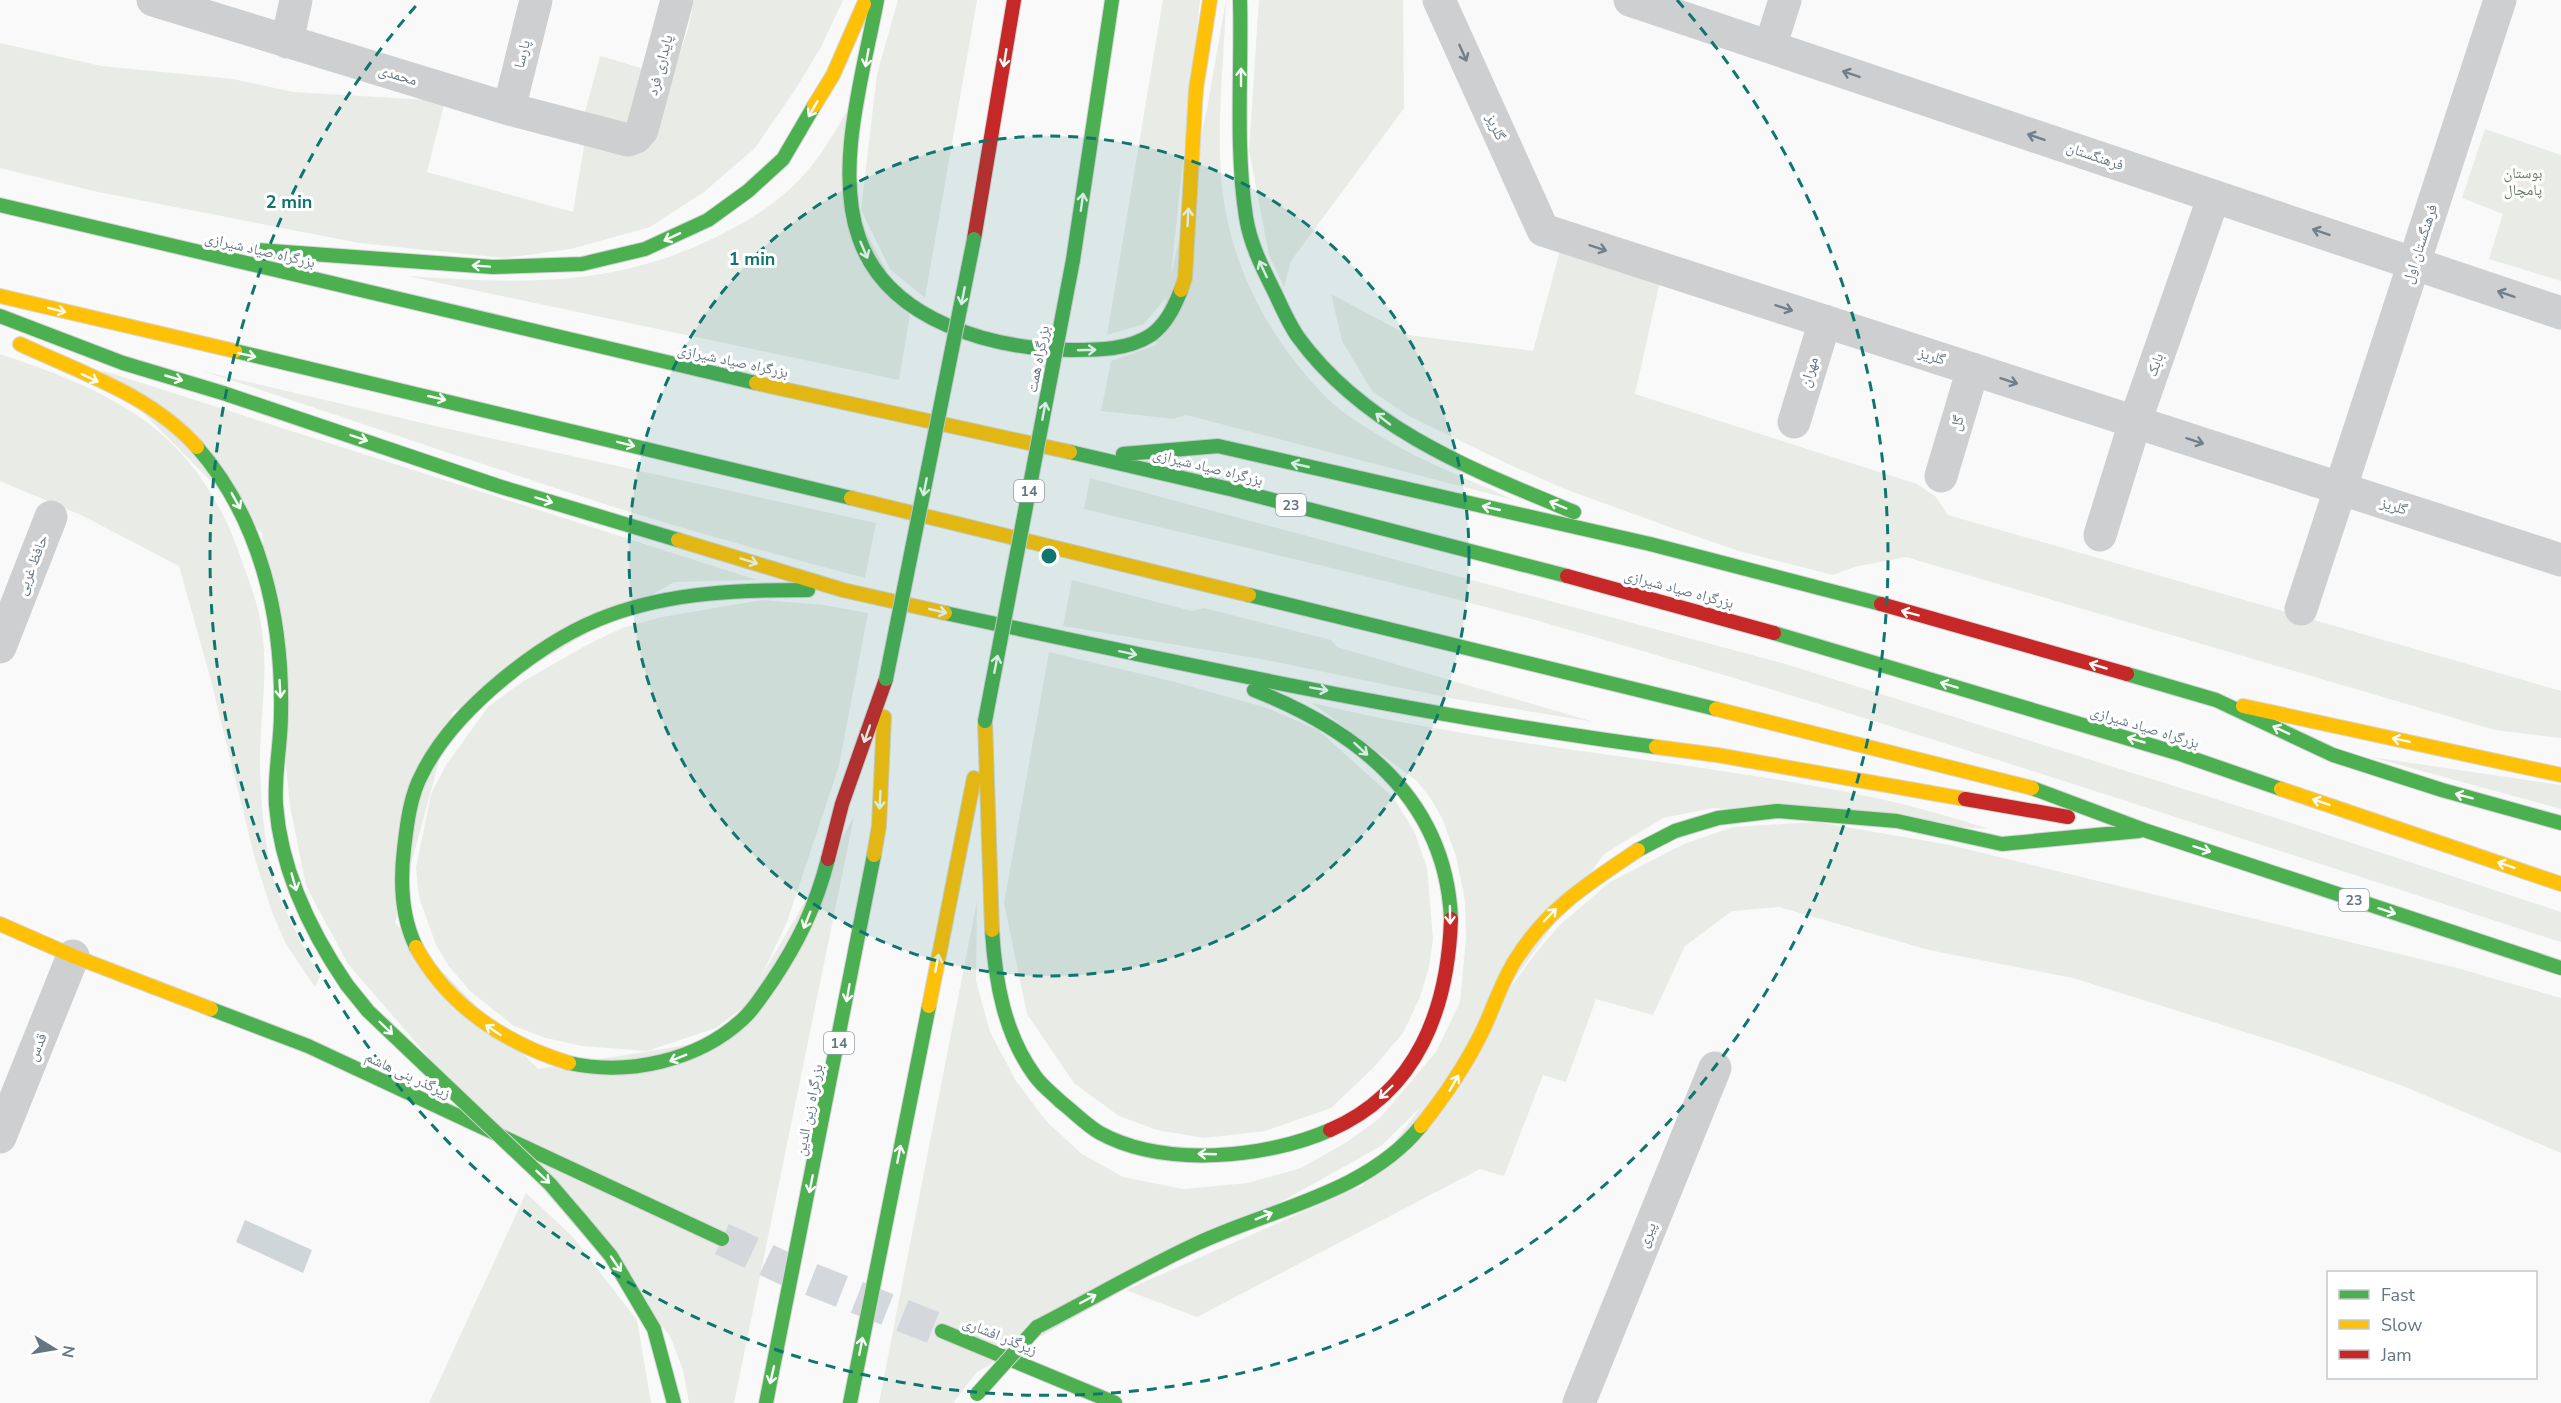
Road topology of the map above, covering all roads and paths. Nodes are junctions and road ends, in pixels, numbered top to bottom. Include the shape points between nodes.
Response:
1 (153, 0) edge
2 (296, 0) edge
3 (536, 0) edge
4 (677, 0) edge
5 (866, 0) edge
6 (877, 0) edge
7 (1014, 0) edge
8 (1112, 0) edge
9 (1210, 0) edge
10 (1240, 0) edge
11 (1439, 0) edge
12 (1630, 0) edge
13 (1785, 0) edge
14 (2500, 0) edge
15 (287, 42) junction
16 (1770, 47) junction
17 (509, 109) junction
18 (642, 130) joint
19 (2214, 196) junction
20 (0, 206) edge
21 (157, 243) junction
22 (2414, 263) junction
23 (0, 296) edge
24 (2561, 313) edge
25 (0, 316) edge
26 (1825, 321) junction
27 (11, 339) dead end
28 (1973, 369) junction
29 (1794, 422) dead end
30 (2135, 422) junction
31 (1091, 456) junction
32 (1941, 476) dead end
33 (2339, 488) junction
34 (51, 517) dead end
35 (2100, 535) dead end
36 (1650, 544) junction
37 (2561, 560) edge
38 (843, 590) junction
39 (2301, 609) dead end
40 (0, 647) edge
41 (1197, 668) junction
42 (886, 679) junction
43 (2216, 700) junction
44 (985, 721) junction
45 (2561, 775) edge
46 (2561, 823) edge
47 (2147, 831) junction
48 (2561, 884) edge
49 (0, 924) edge
50 (73, 956) junction
51 (2561, 968) edge
52 (1715, 1068) dead end
53 (0, 1137) edge
54 (722, 1239) tunnel mouth
55 (942, 1331) tunnel mouth
56 (973, 1398) edge
57 (674, 1403) edge
58 (766, 1403) edge
59 (850, 1403) edge
60 (1115, 1403) edge
61 (1579, 1403) edge

1 - 15 street, محمدی
2 - 15 street
3 - 17 street, پارسا
4 - 18 street, پایداری فرد
5 -> 21 main road via 833,75 783,159 708,220 645,249 582,264 493,267
6 -> 9 main road via 850,165 858,237 868,260 911,303 967,334 1011,345 1064,351 1115,349 1139,342 1158,329 1178,299 1185,278 1196,89
7 -> 42 main road, 14, bridge via 974,238
44 -> 8 main road, بزرگراه همت / 14, bridge via 1073,260
36 -> 10 main road via 1481,472 1392,426 1356,399 1298,337 1261,265 1246,220 1240,165
11 -> 26 street, گلریز via 1543,230
12 - 16 street, فرهنگستان
13 - 16 street
14 - 22 street, فرهنگستان اول
15 - 17 street, محمدی
19 -> 16 street, فرهنگستان
17 - 18 street, محمدی via 628,140
22 -> 19 street, فرهنگستان
19 - 30 street, بابک
20 - 21 main road, بزرگراه صیاد شیرازی / 23
21 - 31 main road, بزرگراه صیاد شیرازی / 23 via 674,366
24 -> 22 street, فرهنگستان
22 - 33 street, فرهنگستان اول
23 -> 47 main road, 23 via 485,409 2022,784
25 -> 38 main road via 123,363 498,486
26 - 28 street, گلریز
26 - 29 street, مهران
27 -> 57 main road, bridge via 156,411 212,462 240,508 264,574 279,652 281,713 276,804 283,844 310,925 346,985 368,1011 550,1184 610,1256 654,1329
28 -> 30 street, گلریز
28 - 32 street, گل
30 -> 33 street, گلریز
30 - 35 street, بابک
36 -> 31 main road via 1218,446
48 -> 31 main road, بزرگراه صیاد شیرازی / 23 via 2177,753 1694,609
33 - 37 street, گلریز
33 - 39 street, فرهنگستان اول
34 - 40 street, حافظ غربی
43 -> 36 main road
38 -> 41 main road
42 -> 38 main road via 842,804 808,922 751,1012 726,1032 694,1052 661,1065 615,1070 569,1063 542,1057 512,1042 459,1003 431,971 412,939 404,907 401,878 407,828 420,776 454,726 487,692 580,627 633,608 742,590
41 -> 44 main road via 1264,693 1331,726 1382,768 1408,794 1428,824 1440,856 1450,904 1451,953 1442,1002 1406,1072 1370,1107 1317,1136 1260,1152 1206,1155 1150,1149 1099,1133 1036,1078 1007,1020 993,965
41 -> 47 main road via 1573,736 1717,755
42 -> 58 main road, بزرگراه زین الدین / 14 via 879,826
45 -> 43 main road
46 -> 43 main road via 2333,755
59 -> 44 main road, 14
47 -> 51 main road, 23
56 -> 47 main road, bridge via 1036,1327 1196,1244 1346,1184 1376,1165 1415,1133 1449,1091 1515,960 1541,925 1570,895 1641,848 1675,831 1718,818 1777,812 1897,821 2002,844
49 - 50 main road, زیرگذر بنی هاشم
50 - 53 street, قدس
50 - 54 main road, زیرگذر بنی هاشم via 308,1046
52 - 61 street, پیری
55 - 60 main road, زیرگذر افشاری

